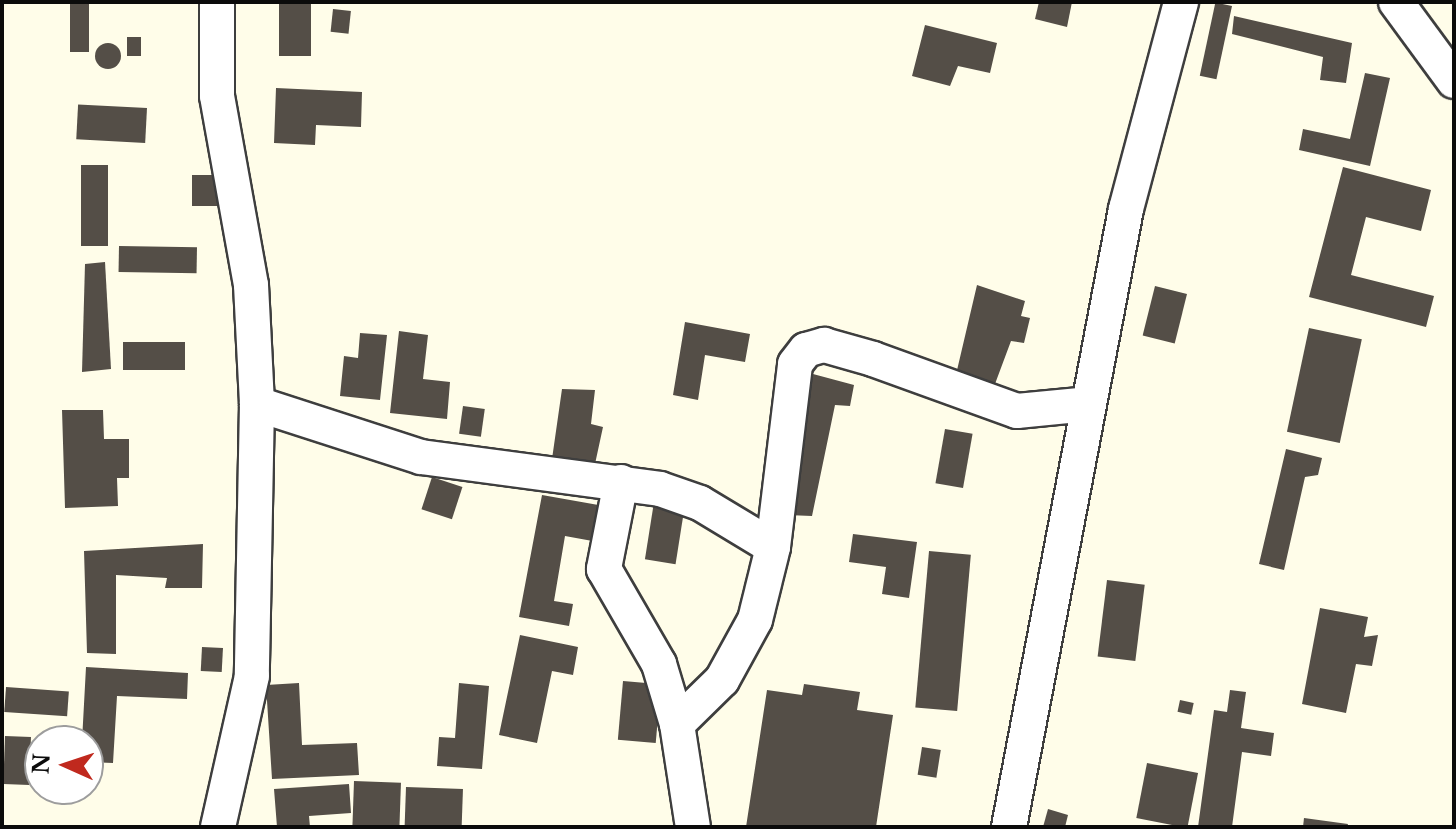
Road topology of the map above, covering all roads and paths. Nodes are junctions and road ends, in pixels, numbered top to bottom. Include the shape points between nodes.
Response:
1 (217, 2) edge
2 (1181, 2) edge
3 (1396, 2) edge
4 (1454, 81) edge
5 (257, 404) junction
6 (1088, 404) junction
7 (621, 482) junction
8 (773, 547) junction
9 (677, 724) junction
10 (218, 827) edge
11 (693, 827) edge
12 (1009, 827) edge

1 - 5 street via 217,96 251,285
2 - 6 street via 1126,209
3 - 4 street
5 - 7 street via 421,457
5 - 10 street via 252,676
6 - 8 street via 1017,411 873,359 824,345 806,350 795,364
6 - 12 street
7 - 8 street via 700,503
7 - 9 street via 604,569 616,599 654,654
8 - 9 street via 739,656
9 - 11 street

